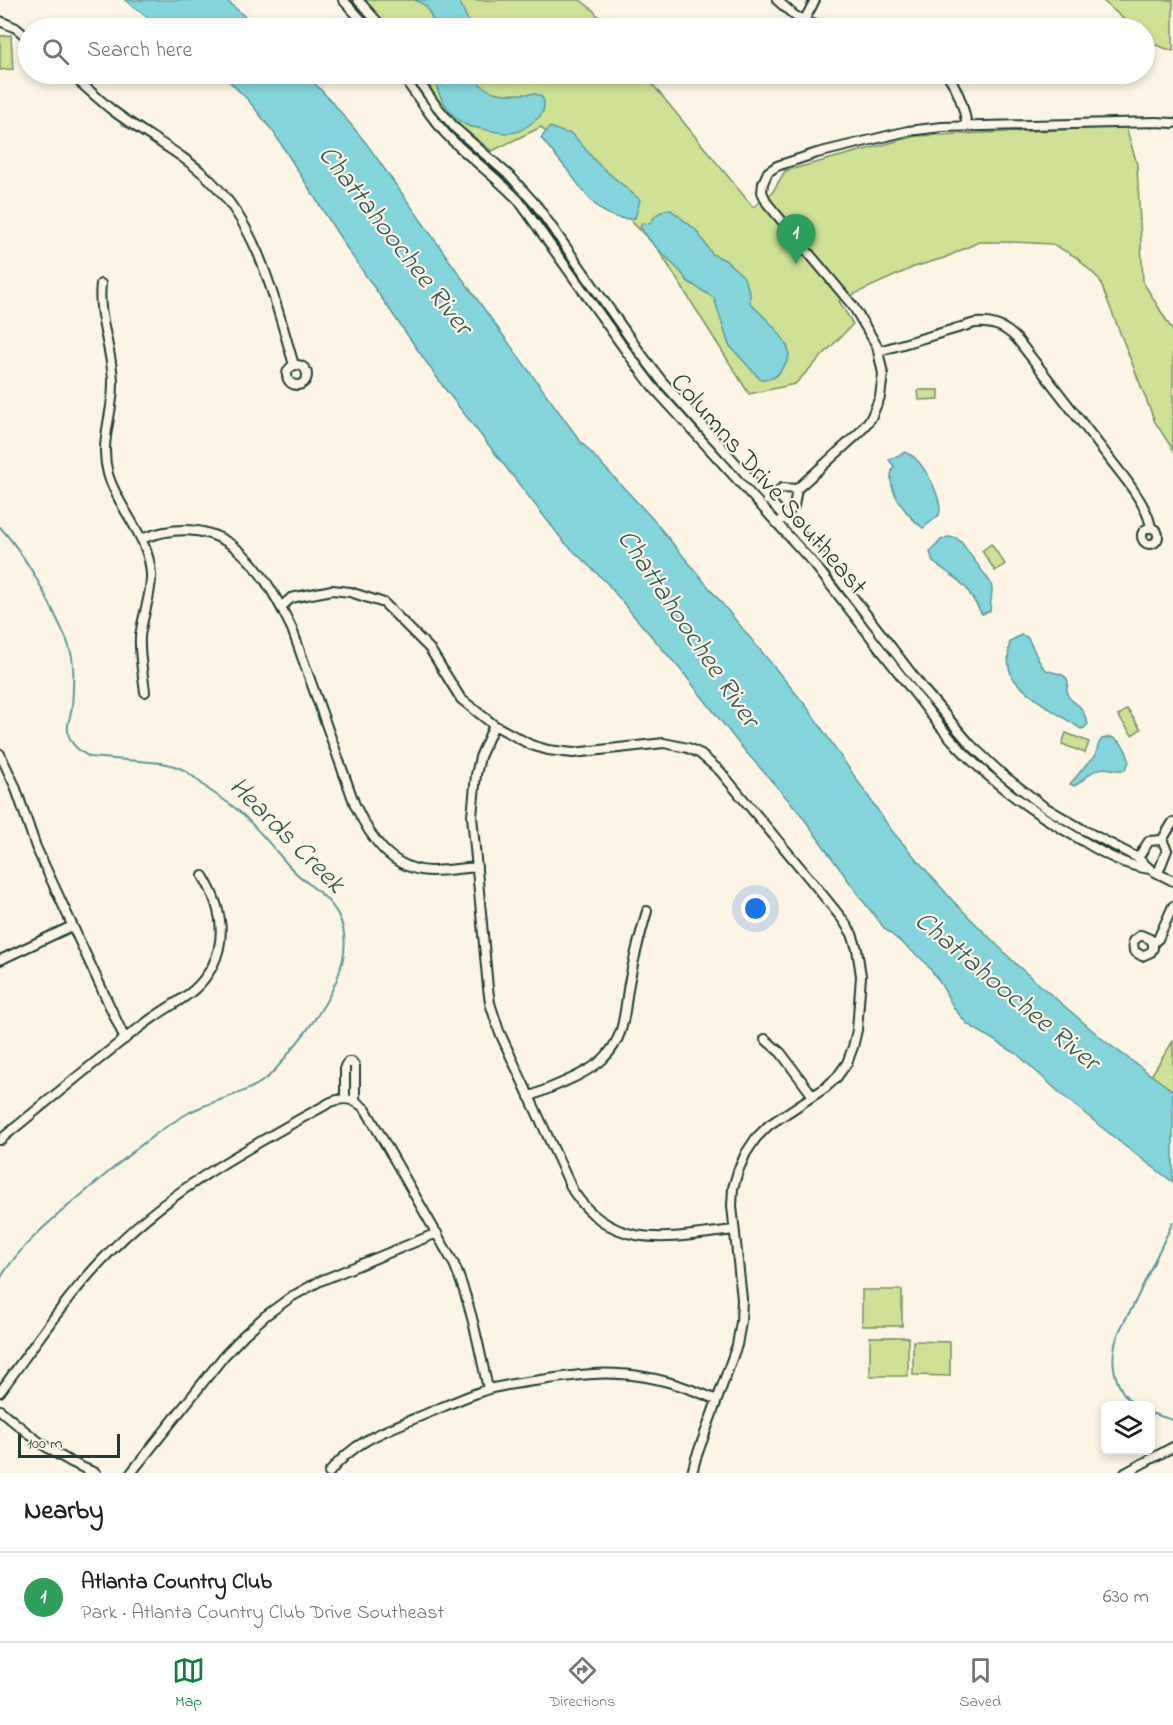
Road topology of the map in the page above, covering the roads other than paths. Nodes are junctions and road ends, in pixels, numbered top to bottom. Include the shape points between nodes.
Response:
1 (343, 0) edge
2 (358, 0) edge
3 (777, 0) edge
4 (815, 0) edge
5 (360, 18) edge
6 (374, 18) edge
7 (799, 18) edge
8 (806, 18) edge
9 (0, 21) edge
10 (18, 30) edge
11 (82, 84) edge
12 (408, 84) edge
13 (421, 84) edge
14 (954, 84) edge
15 (1173, 123) edge
16 (967, 126) junction
17 (100, 284) dead end
18 (879, 351) junction
19 (294, 365) dead end
20 (797, 489) junction
21 (769, 499) junction
22 (761, 506) junction
23 (785, 516) junction
24 (778, 523) junction
25 (1151, 528) dead end
26 (141, 538) junction
27 (281, 607) junction
28 (146, 692) dead end
29 (494, 725) junction
30 (1, 760) edge
31 (1173, 822) edge
32 (1162, 840) junction
33 (1138, 858) junction
34 (477, 867) junction
35 (1154, 871) junction
36 (204, 876) dead end
37 (1173, 881) edge
38 (1173, 906) edge
39 (647, 911) dead end
40 (72, 926) junction
41 (1153, 943) dead end
42 (0, 960) edge
43 (125, 1039) junction
44 (765, 1039) dead end
45 (813, 1096) junction
46 (529, 1097) junction
47 (345, 1098) junction
48 (355, 1101) junction
49 (0, 1140) edge
50 (734, 1230) junction
51 (437, 1233) junction
52 (488, 1389) junction
53 (0, 1392) edge
54 (717, 1400) junction
55 (0, 1410) edge
56 (1173, 1447) edge
57 (96, 1473) edge
58 (131, 1473) edge
59 (329, 1473) edge
60 (693, 1473) edge
61 (1125, 1473) edge

1 - 5 street
2 - 6 street
3 - 7 street
4 - 8 street
9 - 10 street
11 - 19 street via 209,179 236,212 265,268
12 - 22 street, Columns Drive Southeast via 434,121 519,201 646,378
13 - 21 street, Columns Drive Southeast via 455,128 525,191 661,380
14 - 16 street
15 - 16 street
16 - 18 street via 917,129 880,137 786,162 764,179 762,192 766,203 854,306
17 - 26 street via 113,384 105,461 112,487
18 - 20 street via 883,382 874,413
18 - 25 street via 975,323 1005,328 1133,489
20 - 21 street via 782,488
20 - 23 street via 794,506
21 - 22 street
21 - 23 street, Columns Drive Southeast
22 - 24 street, Columns Drive Southeast
23 - 24 street
23 - 33 street, Columns Drive Southeast via 833,571 924,690 986,759 1043,806
24 - 35 street, Columns Drive Southeast via 949,737 983,772 1025,806 1072,835 1134,867
26 - 27 street via 178,529 221,538 249,560
26 - 28 street via 151,574 140,638
27 - 29 street via 291,598 332,590 384,603 430,649 461,699
27 - 34 street via 355,805 373,837 396,862 412,868 434,871
29 - 34 street via 480,758 473,789
29 - 45 street via 531,745 563,753 674,744 699,753 720,771 843,920 858,949 861,976 853,1047 837,1077
30 - 40 street
31 - 32 street
32 - 33 street via 1149,841
32 - 35 street via 1167,850
33 - 35 street, Columns Drive Southeast
34 - 46 street via 490,1003
35 - 37 street, Columns Drive Southeast
36 - 43 street via 220,920 219,944 212,966 192,993
38 - 41 street
39 - 46 street via 630,976 624,1023 614,1047 591,1068
40 - 42 street
40 - 43 street
43 - 49 street
44 - 45 street via 781,1053
45 - 50 street via 769,1125 746,1153 733,1188
46 - 50 street via 573,1191 602,1221 626,1233 650,1238
47 - 48 street
47 - 48 street via 345,1066 352,1062
47 - 53 street via 331,1102 224,1162 139,1224 72,1293
48 - 51 street via 366,1110
50 - 54 street via 741,1322
51 - 52 street via 465,1293
51 - 58 street via 320,1281 265,1316 224,1356
52 - 54 street via 618,1373 667,1381
52 - 59 street via 380,1432 343,1457
54 - 60 street
55 - 57 street via 32,1437
56 - 61 street

